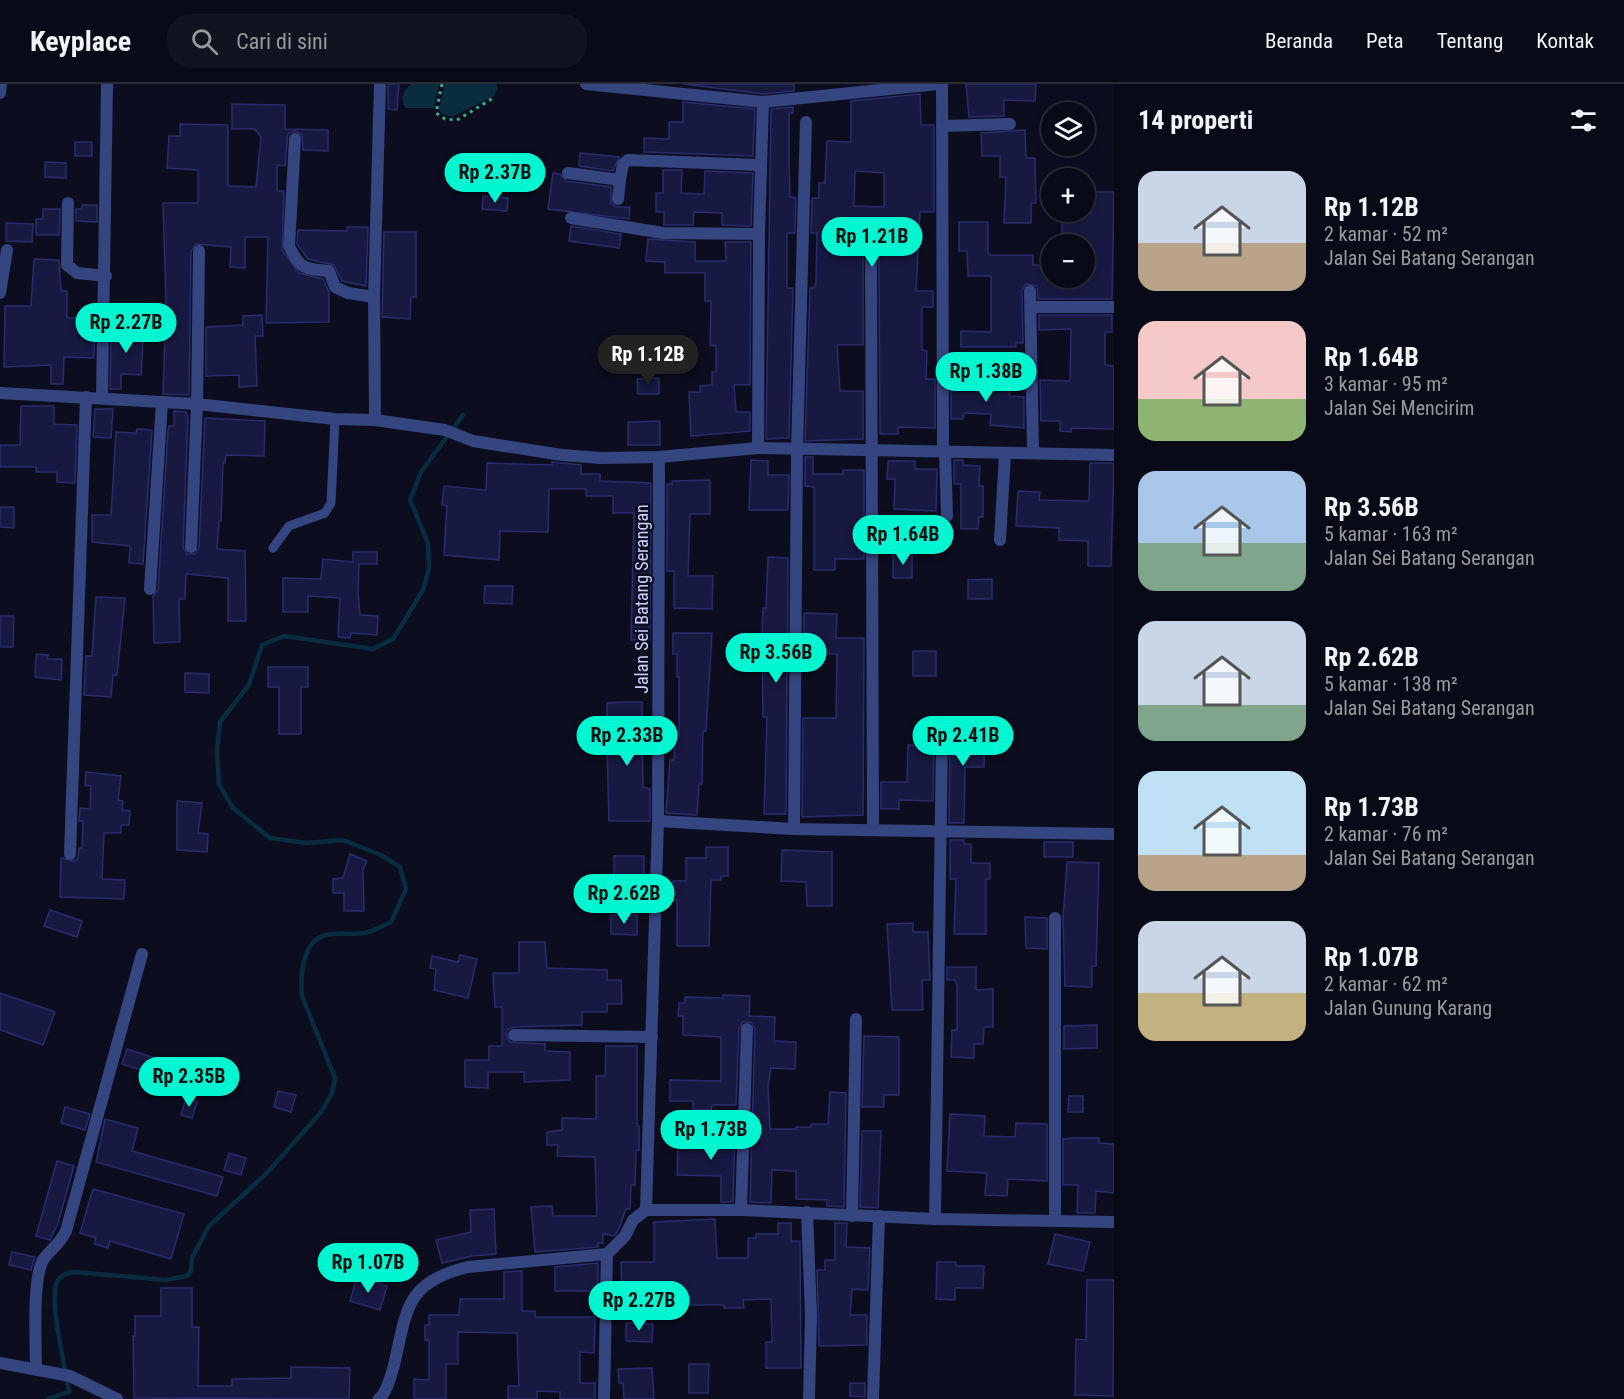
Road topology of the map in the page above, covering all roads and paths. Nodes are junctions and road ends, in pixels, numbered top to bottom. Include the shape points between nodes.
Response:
1 (0, 84) edge
2 (107, 84) edge
3 (380, 84) edge
4 (442, 84) edge
5 (586, 84) edge
6 (940, 84) edge
7 (0, 93) edge
8 (495, 97) dead end
9 (763, 102) junction
10 (806, 122) dead end
11 (1010, 124) dead end
12 (942, 126) junction
13 (295, 139) dead end
14 (760, 165) junction
15 (568, 173) dead end
16 (620, 180) junction
17 (618, 199) dead end
18 (68, 203) dead end
19 (571, 218) dead end
20 (759, 234) junction
21 (7, 250) dead end
22 (199, 251) dead end
23 (871, 254) dead end
24 (106, 276) junction
25 (1030, 291) dead end
26 (0, 293) edge
27 (374, 297) junction
28 (1030, 307) junction
29 (1114, 307) edge
30 (0, 393) edge
31 (86, 397) junction
32 (102, 397) junction
33 (162, 402) junction
34 (197, 404) junction
35 (335, 419) junction
36 (375, 420) junction
37 (758, 448) junction
38 (797, 449) junction
39 (944, 451) junction
40 (872, 452) junction
41 (1005, 453) junction
42 (1033, 453) junction
43 (1114, 455) edge
44 (659, 457) junction
45 (947, 516) dead end
46 (1000, 540) dead end
47 (191, 547) dead end
48 (273, 548) dead end
49 (150, 589) dead end
50 (942, 738) dead end
51 (658, 821) junction
52 (794, 829) junction
53 (873, 829) junction
54 (940, 830) junction
55 (1114, 834) edge
56 (70, 854) dead end
57 (1055, 918) dead end
58 (142, 954) dead end
59 (856, 1019) dead end
60 (747, 1029) dead end
61 (514, 1035) dead end
62 (652, 1037) junction
63 (646, 1210) junction
64 (741, 1210) junction
65 (807, 1212) junction
66 (852, 1216) junction
67 (879, 1216) junction
68 (935, 1219) junction
69 (1055, 1220) junction
70 (1114, 1222) edge
71 (607, 1254) junction
72 (0, 1364) edge
73 (36, 1368) junction
74 (382, 1398) edge
75 (117, 1399) edge
76 (604, 1399) edge
77 (809, 1399) edge
78 (873, 1399) edge

1 - 7 street
2 - 24 street
3 - 27 street
4 - 8 path via 436,113 450,120 457,120
5 - 9 street
6 - 9 street
6 - 12 street
9 - 14 street
10 - 38 street
11 - 12 street
12 - 39 street
13 - 27 street via 288,246 304,269 329,272 335,287
14 - 16 street via 628,160 623,164
14 - 20 street
15 - 16 street
16 - 17 street
18 - 24 street via 67,265 77,273
19 - 20 street via 663,233
20 - 37 street
21 - 26 street
22 - 34 street
23 - 40 street
24 - 32 street
25 - 28 street
27 - 36 street
28 - 29 street
28 - 42 street
30 - 31 street
31 - 32 street
31 - 56 street
32 - 33 street
33 - 34 street
33 - 49 street
34 - 35 street
34 - 47 street
35 - 36 street
35 - 48 lane via 331,503 325,513 289,526
36 - 44 street via 445,430 473,441 562,455
37 - 38 street
37 - 44 street
38 - 40 street
38 - 52 street
39 - 40 street
39 - 41 street
39 - 45 street
40 - 53 street
41 - 42 street
41 - 46 street
42 - 43 street
44 - 51 street, Jalan Sei Batang Serangan
50 - 54 street
51 - 52 street
51 - 62 street, Jalan Sei Batang Serangan
52 - 53 street
53 - 54 street
54 - 55 street
54 - 68 street
57 - 69 street
58 - 73 street via 66,1231 59,1245 44,1259 37,1280
59 - 66 street
60 - 64 street
61 - 62 street
62 - 63 street, Jalan Sei Batang Serangan
63 - 64 street
63 - 71 street via 633,1220 625,1236
64 - 65 street
65 - 66 street
65 - 77 street
66 - 67 street
67 - 68 street
67 - 78 street
68 - 69 street
69 - 70 street
71 - 74 street via 468,1267 430,1280 407,1308 392,1374
71 - 76 street
72 - 73 street
73 - 75 street via 83,1380

